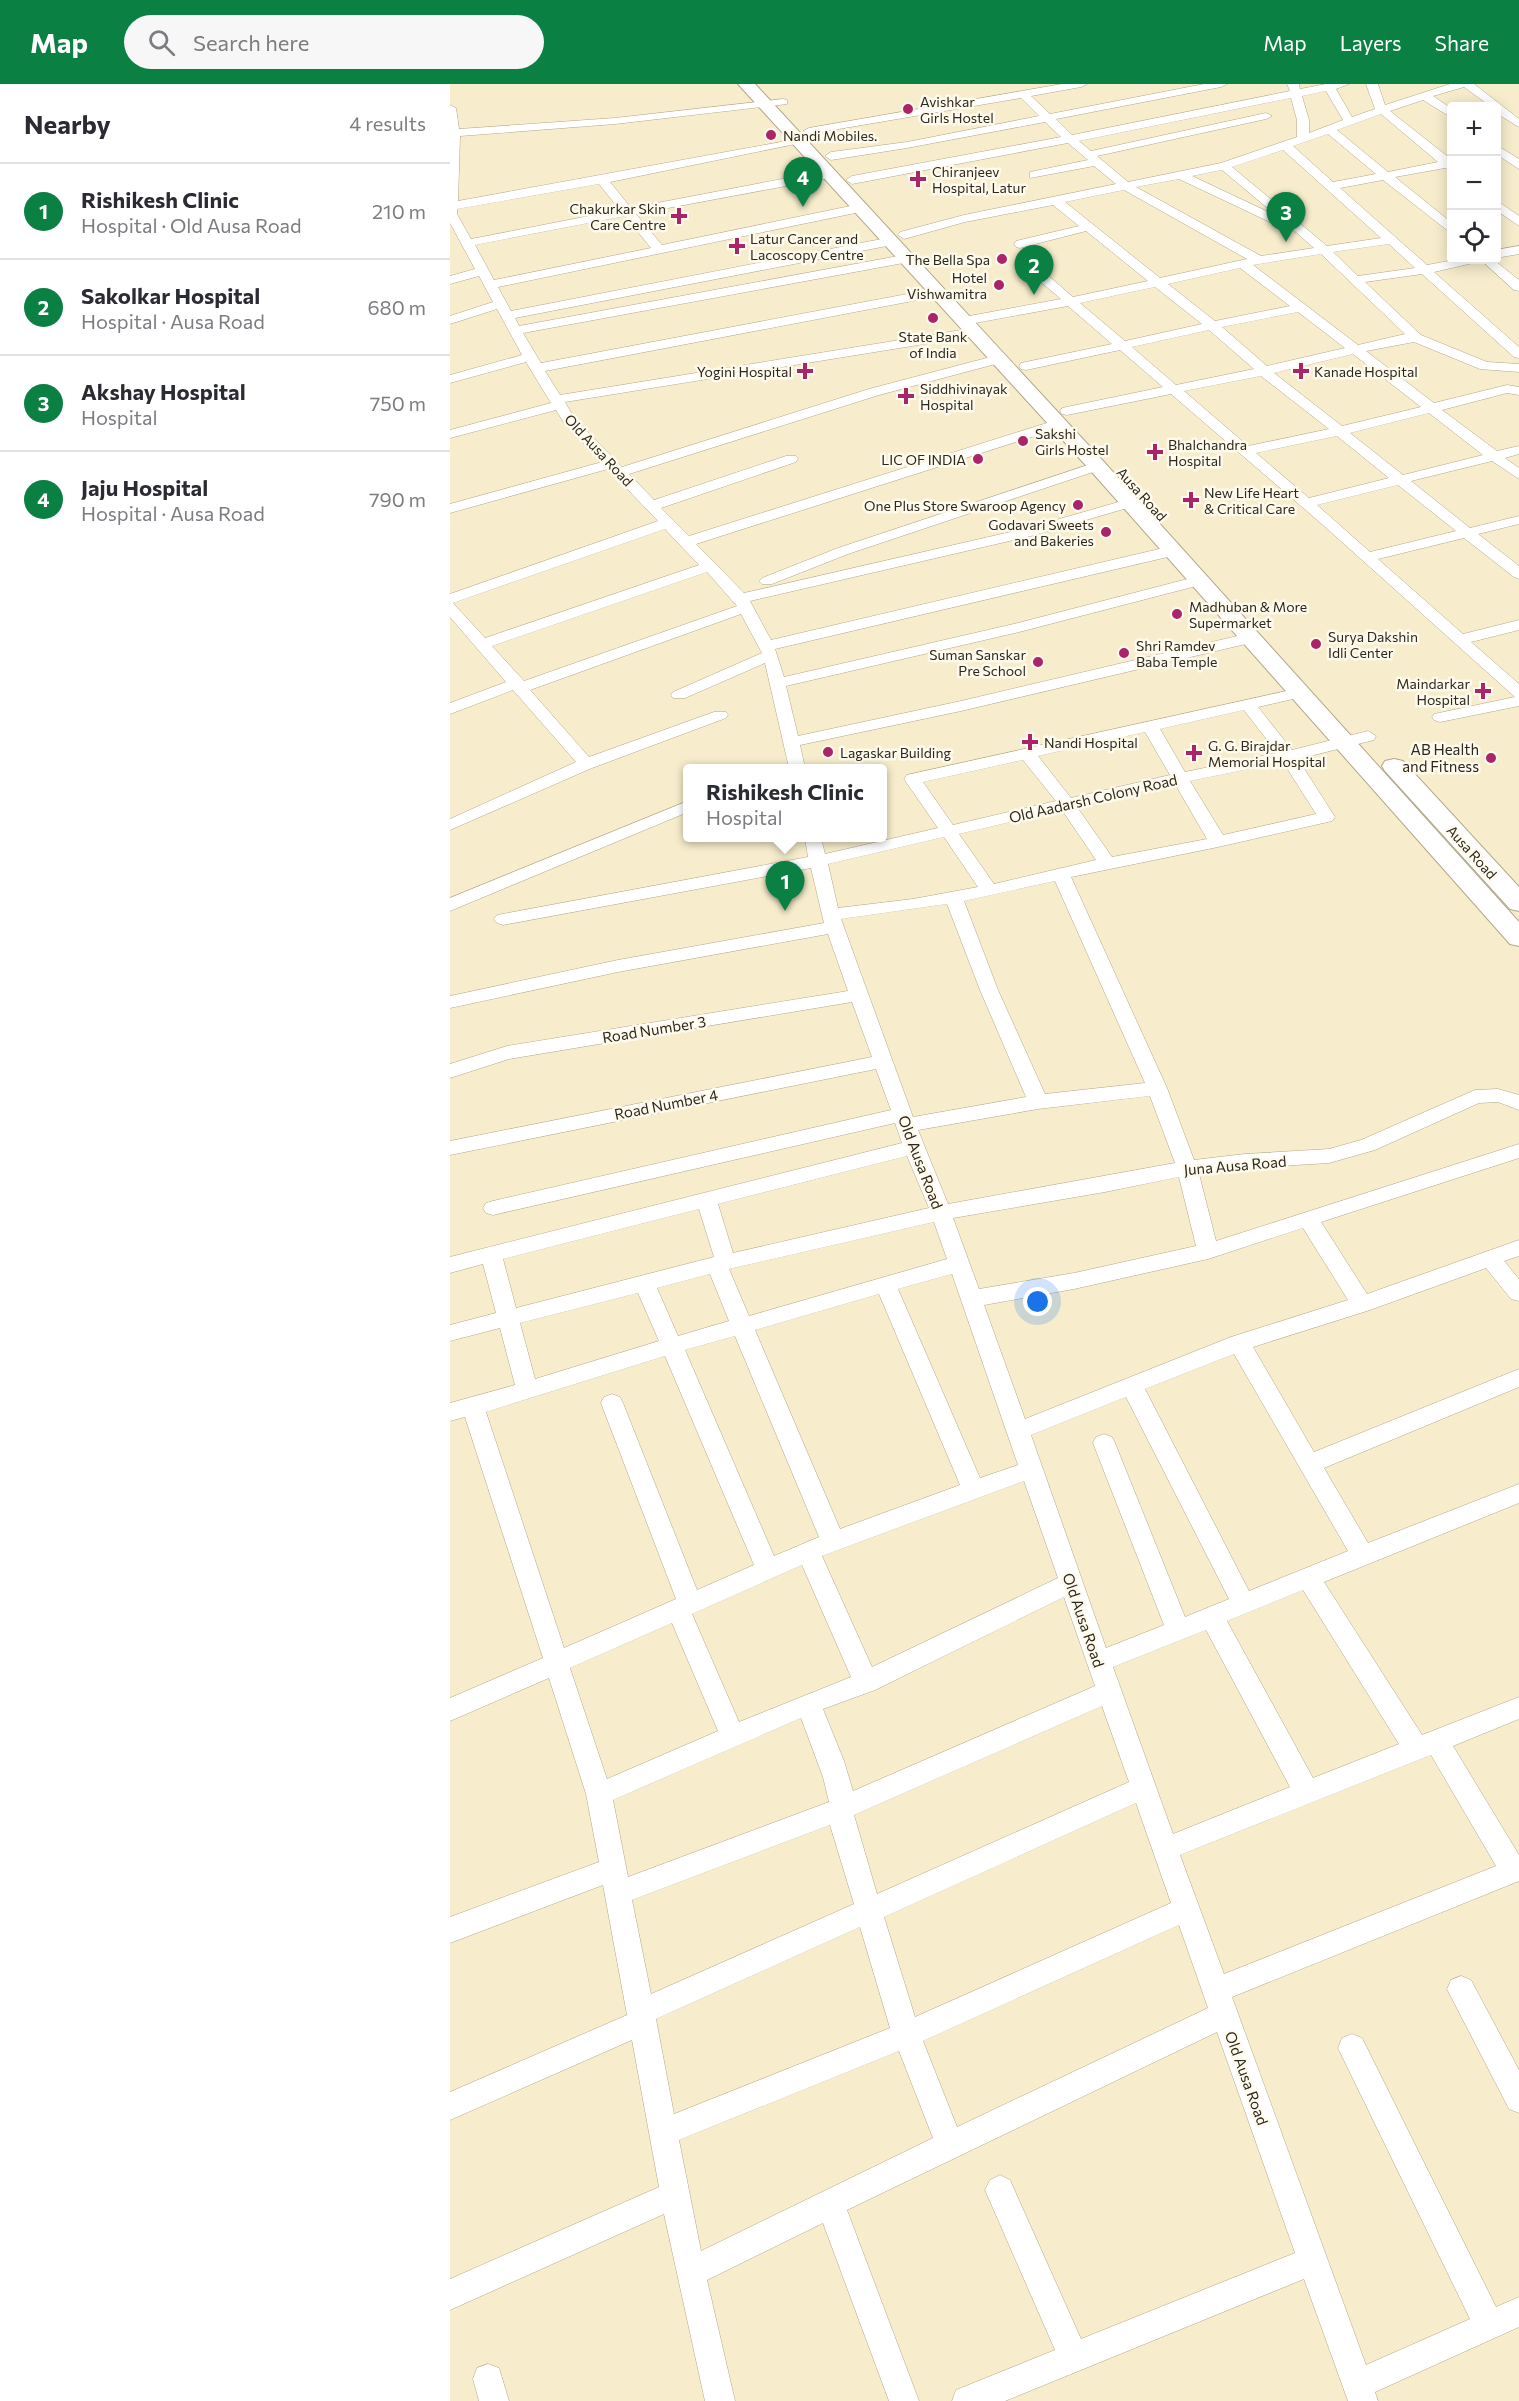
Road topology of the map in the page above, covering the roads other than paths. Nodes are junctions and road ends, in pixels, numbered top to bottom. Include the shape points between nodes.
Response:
1 (746, 84) edge
2 (1081, 84) edge
3 (1221, 84) edge
4 (1342, 84) edge
5 (1372, 84) edge
6 (1461, 84) edge
7 (1467, 84) edge
8 (1329, 87) junction
9 (1440, 87) edge
10 (1294, 88) edge
11 (1023, 94) junction
12 (1424, 95) junction
13 (772, 97) edge
14 (1490, 102) edge
15 (450, 108) edge
16 (1381, 109) junction
17 (1447, 111) edge
18 (1501, 111) edge
19 (1266, 116) dead end
20 (1048, 117) junction
21 (1349, 121) junction
22 (1519, 124) edge
23 (1329, 129) junction
24 (452, 133) edge
25 (807, 136) junction
26 (1070, 139) junction
27 (1303, 140) junction
28 (1283, 147) junction
29 (1519, 151) edge
30 (1501, 152) edge
31 (1222, 153) dead end
32 (1501, 153) edge
33 (1091, 159) junction
34 (1447, 163) edge
35 (830, 165) junction
36 (1519, 165) edge
37 (1224, 166) junction
38 (1447, 166) edge
39 (1179, 169) junction
40 (1034, 175) dead end
41 (1385, 176) junction
42 (1113, 177) junction
43 (452, 180) edge
44 (602, 180) junction
45 (852, 180) junction
46 (1125, 186) junction
47 (1331, 186) junction
48 (1057, 202) junction
49 (1501, 207) edge
50 (860, 208) junction
51 (451, 211) edge
52 (628, 212) junction
53 (1519, 222) edge
54 (1447, 226) edge
55 (1088, 227) junction
56 (1309, 236) junction
57 (898, 238) junction
58 (460, 240) edge
59 (1391, 240) junction
60 (1020, 244) dead end
61 (659, 249) junction
62 (1322, 250) junction
63 (1519, 250) edge
64 (1501, 253) edge
65 (909, 258) junction
66 (1259, 260) junction
67 (1242, 263) junction
68 (1450, 264) edge
69 (1491, 264) edge
70 (1424, 270) junction
71 (481, 271) junction
72 (1040, 275) dead end
73 (450, 280) edge
74 (1354, 280) junction
75 (1157, 282) junction
76 (489, 285) junction
77 (1519, 287) edge
78 (939, 292) junction
79 (1072, 301) junction
80 (1298, 308) junction
81 (503, 310) junction
82 (450, 320) edge
83 (973, 324) junction
84 (1210, 324) junction
85 (515, 331) junction
86 (1416, 338) junction
87 (1125, 346) junction
88 (1353, 350) junction
89 (1519, 354) edge
90 (998, 359) junction
91 (533, 363) junction
92 (1026, 366) junction
93 (1519, 368) edge
94 (1264, 371) junction
95 (450, 380) edge
96 (1173, 388) junction
97 (1519, 391) edge
98 (557, 402) junction
99 (1432, 409) junction
100 (1063, 418) junction
101 (1341, 431) junction
102 (450, 434) edge
103 (1519, 450) edge
104 (1244, 451) junction
105 (1495, 456) junction
106 (791, 459) dead end
107 (1097, 466) junction
108 (615, 468) junction
109 (1519, 475) edge
110 (1402, 480) junction
111 (1129, 503) junction
112 (1306, 503) junction
113 (652, 506) junction
114 (450, 509) edge
115 (1519, 520) edge
116 (668, 523) junction
117 (1467, 532) junction
118 (686, 542) junction
119 (1172, 551) junction
120 (1367, 557) junction
121 (710, 566) junction
122 (1519, 574) edge
123 (1199, 581) junction
124 (450, 599) edge
125 (740, 600) junction
126 (450, 607) edge
127 (1519, 624) edge
128 (466, 626) junction
129 (450, 632) edge
130 (1250, 638) junction
131 (1460, 640) junction
132 (483, 644) junction
133 (768, 651) junction
134 (777, 683) junction
135 (520, 685) junction
136 (1322, 688) dead end
137 (1299, 693) junction
138 (1519, 693) edge
139 (680, 695) dead end
140 (1519, 701) edge
141 (1248, 705) junction
142 (450, 709) edge
143 (720, 715) dead end
144 (1440, 717) dead end
145 (1351, 718) dead end
146 (1150, 727) junction
147 (1368, 736) junction
148 (1344, 741) junction
149 (791, 742) junction
150 (1027, 754) junction
151 (1288, 756) junction
152 (586, 764) junction
153 (796, 764) edge
154 (1179, 778) junction
155 (1066, 804) junction
156 (683, 808) edge
157 (450, 825) edge
158 (948, 831) junction
159 (887, 839) edge
160 (867, 842) edge
161 (1218, 842) junction
162 (815, 849) edge
163 (1107, 862) junction
164 (1060, 873) junction
165 (989, 891) junction
166 (953, 897) junction
167 (1519, 903) edge
168 (450, 905) edge
169 (503, 919) dead end
170 (832, 921) junction
171 (1519, 938) edge
172 (860, 995) junction
173 (450, 1002) edge
174 (883, 1061) junction
175 (450, 1071) edge
176 (1157, 1088) junction
177 (1038, 1102) junction
178 (1519, 1103) edge
179 (908, 1129) junction
180 (450, 1148) edge
181 (1519, 1151) edge
182 (1187, 1168) junction
183 (706, 1200) junction
184 (493, 1208) dead end
185 (941, 1213) junction
186 (1308, 1219) junction
187 (1519, 1248) edge
188 (1208, 1251) junction
189 (491, 1254) junction
190 (1490, 1259) junction
191 (721, 1263) junction
192 (958, 1264) junction
193 (450, 1265) edge
194 (644, 1282) junction
195 (886, 1285) junction
196 (1519, 1293) edge
197 (970, 1299) junction
198 (1362, 1304) junction
199 (508, 1318) junction
200 (742, 1326) junction
201 (450, 1333) edge
202 (1239, 1343) junction
203 (671, 1346) junction
204 (1519, 1378) edge
205 (1132, 1386) junction
206 (527, 1390) junction
207 (612, 1403) dead end
208 (461, 1410) edge
209 (1017, 1431) junction
210 (1104, 1443) dead end
211 (1310, 1464) junction
212 (1032, 1469) junction
213 (974, 1490) junction
214 (1519, 1493) edge
215 (833, 1540) junction
216 (808, 1552) junction
217 (1363, 1556) junction
218 (768, 1569) junction
219 (1308, 1578) junction
220 (1070, 1583) junction
221 (1245, 1604) junction
222 (684, 1606) junction
223 (1212, 1617) junction
224 (1178, 1631) junction
225 (1099, 1662) junction
226 (555, 1664) junction
227 (866, 1682) junction
228 (1109, 1691) junction
229 (808, 1704) junction
230 (1519, 1708) edge
231 (450, 1710) edge
232 (734, 1737) junction
233 (1427, 1746) junction
234 (1143, 1788) junction
235 (1307, 1793) junction
236 (599, 1794) junction
237 (843, 1808) junction
238 (1165, 1849) junction
239 (1517, 1870) edge
240 (616, 1881) junction
241 (868, 1909) junction
242 (1186, 1909) junction
243 (450, 1930) edge
244 (1461, 1989) dead end
245 (1220, 2003) junction
246 (641, 2017) junction
247 (906, 2035) junction
248 (1352, 2048) dead end
249 (1519, 2099) edge
250 (450, 2106) edge
251 (663, 2132) junction
252 (950, 2145) junction
253 (1000, 2190) dead end
254 (675, 2195) junction
255 (830, 2203) junction
256 (1312, 2261) junction
257 (690, 2272) junction
258 (450, 2295) edge
259 (1519, 2312) edge
260 (1489, 2325) junction
261 (1074, 2358) junction
262 (1360, 2393) edge
263 (720, 2401) edge
264 (904, 2401) edge
265 (967, 2401) edge

1 - 13 main road
2 - 11 street
3 - 20 street
4 - 8 street
5 - 16 street
6 - 9 street
7 - 14 street
8 - 10 street
8 - 21 street
9 - 12 street
10 - 26 street
10 - 27 street via 1304,120
11 - 20 street
11 - 25 street
12 - 16 street
12 - 17 street
13 - 24 street via 615,121
13 - 25 main road
15 - 24 street
16 - 21 street
16 - 34 street
18 - 22 street
19 - 33 street
20 - 26 street
20 - 35 street
21 - 23 street
23 - 27 street
23 - 41 street
24 - 43 street
25 - 35 main road
25 - 44 street
26 - 33 street
26 - 45 street
27 - 28 street
28 - 31 street via 1261,145
28 - 37 street
28 - 47 street
29 - 30 street
32 - 36 street
33 - 40 street
33 - 42 street
35 - 45 main road, Ausa Road
35 - 50 main road
35 - 52 street
37 - 39 street
37 - 56 street
38 - 41 street
39 - 42 street
39 - 46 street
39 - 56 street
41 - 47 street
41 - 54 street
42 - 46 street
43 - 51 street
44 - 51 street
44 - 52 street
45 - 57 main road, Ausa Road
46 - 48 street
46 - 66 street
47 - 59 street
48 - 55 street
48 - 57 street via 964,219
49 - 53 street
50 - 57 main road
50 - 61 street
51 - 58 street, Old Ausa Road
52 - 58 street
52 - 61 street
55 - 60 street
55 - 75 street
56 - 62 street
57 - 65 main road
57 - 81 street
57 - 83 main road, Ausa Road
58 - 71 street, Old Ausa Road
59 - 62 street
59 - 70 street
61 - 76 street
62 - 66 street
62 - 74 street
63 - 64 street
65 - 78 main road
65 - 85 street
66 - 67 street
67 - 75 street
67 - 80 street
68 - 70 street
69 - 77 street
70 - 74 street
70 - 89 street
71 - 73 street
71 - 76 street, Old Ausa Road
72 - 79 street
74 - 86 street
75 - 79 street
75 - 84 street
76 - 81 street, Old Ausa Road
78 - 83 main road
78 - 91 street
79 - 83 street
79 - 87 street
80 - 84 street
80 - 88 street
81 - 82 street
81 - 85 street, Old Ausa Road
83 - 90 main road
83 - 92 main road, Ausa Road
83 - 98 street
84 - 87 street
84 - 94 street
85 - 91 street, Old Ausa Road
86 - 88 street
86 - 93 street via 1485,366
87 - 92 street
87 - 96 street
88 - 94 street
88 - 99 street
90 - 100 main road
90 - 108 street
91 - 95 street
91 - 98 street, Old Ausa Road
92 - 100 main road, Ausa Road
94 - 96 street
94 - 101 street
96 - 100 street
96 - 104 street
97 - 99 street via 1507,389
98 - 102 street
98 - 108 street, Old Ausa Road
99 - 101 street
99 - 105 street
100 - 107 main road
100 - 118 street
100 - 136 main road, Ausa Road
101 - 104 street
101 - 110 street
103 - 105 street
104 - 112 street
105 - 109 street
105 - 110 street
106 - 113 street
107 - 111 main road
107 - 125 street via 843,551
108 - 113 street, Old Ausa Road
108 - 114 street
110 - 112 street
110 - 117 street
111 - 119 main road
111 - 125 street via 1031,532
112 - 120 street
113 - 116 street, Old Ausa Road
115 - 117 street
116 - 118 street, Old Ausa Road
116 - 124 street
117 - 120 street
117 - 122 street
118 - 121 street, Old Ausa Road
119 - 123 main road
119 - 133 street
120 - 131 street
121 - 125 street, Old Ausa Road
121 - 132 street
123 - 130 main road
123 - 134 street
125 - 133 street, Old Ausa Road
125 - 135 street
126 - 128 street
127 - 131 street
128 - 129 street
128 - 132 street
130 - 137 main road
130 - 149 street
131 - 138 street
132 - 135 street
133 - 134 street, Old Ausa Road
133 - 139 street
134 - 149 street, Old Ausa Road
135 - 142 street
135 - 152 street
137 - 141 street
137 - 148 main road
140 - 144 street
141 - 146 street
141 - 151 street
143 - 152 street
145 - 147 main road, Ausa Road
146 - 150 street
146 - 154 street
147 - 148 street, Old Aadarsh Colony Road
147 - 167 main road, Ausa Road
148 - 151 street, Old Aadarsh Colony Road
148 - 171 main road
149 - 153 street, Old Ausa Road
150 - 155 street
150 - 158 street via 913,779
151 - 154 street, Old Aadarsh Colony Road
151 - 161 street via 1326,817
152 - 157 street
154 - 155 street, Old Aadarsh Colony Road
154 - 161 street
155 - 158 street, Old Aadarsh Colony Road
155 - 163 street
156 - 168 street
158 - 159 street, Old Aadarsh Colony Road
158 - 165 street
160 - 162 street, Old Aadarsh Colony Road
161 - 163 street
162 - 169 street, Old Aadarsh Colony Road
162 - 170 street, Old Ausa Road
163 - 164 street
164 - 165 street
164 - 176 street
165 - 166 street
166 - 170 street
166 - 177 street
170 - 172 street, Old Ausa Road
170 - 173 street
172 - 174 street, Old Ausa Road
172 - 175 street, Road Number 3 via 507,1053
174 - 179 street, Old Ausa Road
174 - 180 street, Road Number 4
176 - 177 street
176 - 182 street
177 - 179 street
178 - 182 street, Juna Ausa Road via 1490,1094 1475,1097 1368,1146 1329,1156
179 - 183 street
179 - 184 street
179 - 185 street, Old Ausa Road
181 - 186 street
182 - 185 street, Juna Ausa Road
182 - 188 street
183 - 189 street
183 - 191 street
185 - 191 street, Juna Ausa Road
185 - 192 street, Old Ausa Road
186 - 188 street
186 - 198 street
187 - 190 street
188 - 197 street
189 - 193 street
189 - 199 street
190 - 196 street
190 - 198 street
191 - 194 street, Juna Ausa Road
191 - 200 street
192 - 195 street
192 - 197 street, Old Ausa Road
194 - 199 street, Juna Ausa Road
194 - 203 street
195 - 200 street
195 - 213 street
197 - 209 street, Old Ausa Road
198 - 202 street
199 - 201 street, Juna Ausa Road
199 - 206 street
200 - 203 street
200 - 215 street
202 - 205 street
202 - 211 street
203 - 206 street
203 - 218 street
204 - 211 street
205 - 209 street
205 - 221 street
206 - 208 street
207 - 222 street
208 - 226 street via 503,1492
209 - 212 street, Old Ausa Road
210 - 224 street
211 - 217 street
212 - 213 street
212 - 220 street, Old Ausa Road
213 - 215 street
214 - 217 street
215 - 216 street
216 - 218 street
216 - 227 street
217 - 219 street
218 - 222 street
219 - 221 street
219 - 233 street
220 - 225 street, Old Ausa Road
220 - 227 street
221 - 223 street
222 - 226 street
222 - 232 street
223 - 224 street
223 - 235 street
224 - 225 street
225 - 228 street, Old Ausa Road
226 - 231 street
226 - 236 street
227 - 229 street
228 - 234 street, Old Ausa Road
228 - 237 street
229 - 232 street
229 - 237 street via 839,1785
230 - 233 street
232 - 236 street
233 - 235 street
233 - 239 street
234 - 238 street, Old Ausa Road
234 - 241 street
235 - 238 street
236 - 240 street
237 - 240 street
237 - 241 street via 841,1817
238 - 242 street, Old Ausa Road
239 - 245 street
240 - 243 street
240 - 246 street
241 - 246 street
241 - 247 street
242 - 245 street, Old Ausa Road
242 - 247 street
244 - 249 street
245 - 252 street
245 - 256 street, Old Ausa Road
246 - 250 street
246 - 251 street
247 - 251 street
247 - 252 street
248 - 260 street
251 - 254 street
252 - 255 street
253 - 261 street
254 - 257 street
254 - 258 street
255 - 257 street
255 - 264 street
256 - 261 street
256 - 262 street, Old Ausa Road
257 - 263 street
259 - 260 street
260 - 262 street
261 - 265 street

